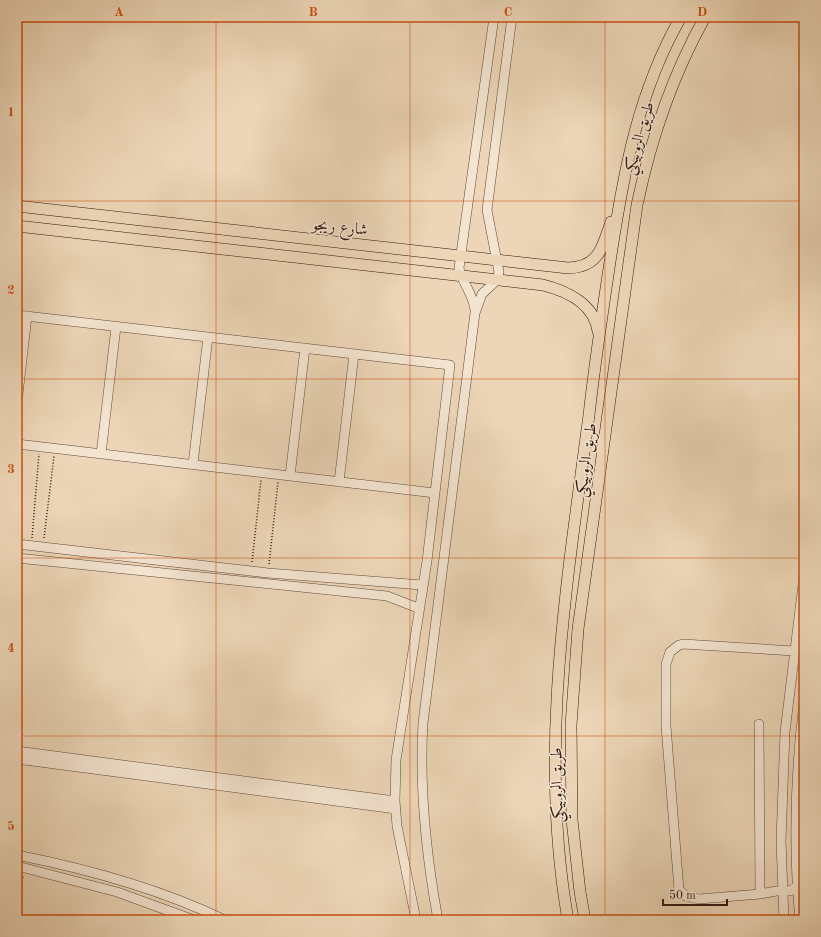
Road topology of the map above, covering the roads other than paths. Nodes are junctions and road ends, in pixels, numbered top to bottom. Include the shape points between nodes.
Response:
1 (494, 17) edge
2 (512, 17) edge
3 (680, 17) edge
4 (705, 17) edge
5 (619, 201) junction
6 (17, 206) edge
7 (17, 226) edge
8 (461, 256) junction
9 (497, 260) junction
10 (461, 276) junction
11 (497, 280) junction
12 (475, 313) junction
13 (17, 315) edge
14 (27, 316) junction
15 (116, 326) junction
16 (599, 336) junction
17 (208, 337) junction
18 (305, 348) junction
19 (354, 354) junction
20 (17, 403) edge
21 (17, 444) edge
22 (101, 454) junction
23 (193, 464) junction
24 (290, 476) junction
25 (339, 482) junction
26 (435, 492) junction
27 (17, 544) edge
28 (17, 558) edge
29 (194, 564) junction
30 (193, 576) junction
31 (804, 582) edge
32 (422, 585) junction
33 (418, 608) junction
34 (794, 651) junction
35 (804, 702) edge
36 (759, 724) dead end
37 (17, 751) edge
38 (17, 759) edge
39 (254, 786) junction
40 (797, 800) junction
41 (395, 805) junction
42 (804, 808) edge
43 (804, 852) edge
44 (17, 855) edge
45 (796, 860) junction
46 (21, 867) edge
47 (797, 886) junction
48 (782, 890) junction
49 (760, 894) junction
50 (800, 916) edge
51 (784, 917) edge
52 (194, 920) edge
53 (225, 920) edge
54 (416, 920) edge
55 (438, 920) edge
56 (568, 920) edge
57 (585, 920) edge

1 - 8 street
2 - 9 street via 486,210
3 - 5 main road, طريق الروبيكي via 654,71 639,113
4 - 57 main road, طريق الروبيكي via 674,79 658,120 637,205 578,629 571,725 572,820
5 - 9 main road, شارع ريجو via 601,250 584,266 568,268
5 - 16 main road, طريق الروبيكي
6 - 8 main road, شارع ريجو
7 - 10 main road
8 - 9 main road, شارع ريجو
8 - 10 street
9 - 11 street
10 - 11 main road
10 - 12 street via 469,290
11 - 12 street via 482,294
11 - 16 main road via 543,285 559,289 574,297 587,308 596,322
12 - 55 street via 423,723 422,811
13 - 14 street
14 - 15 street
14 - 20 street
15 - 17 street
15 - 22 street
16 - 56 main road, طريق الروبيكي via 562,623 555,718 555,816
17 - 18 street
17 - 23 street
18 - 19 street
18 - 24 street
19 - 25 street
19 - 26 street via 450,365
21 - 22 street
22 - 23 street
23 - 24 street
24 - 25 street
25 - 26 street
26 - 32 street
27 - 29 street
28 - 30 street
29 - 30 street
29 - 32 street via 268,573
30 - 33 street via 387,596
31 - 34 street
32 - 33 street
33 - 41 street via 397,744
34 - 48 street via 784,768
34 - 49 street via 683,644 670,652 666,664 666,726 679,890 686,896 699,898
35 - 40 street
36 - 49 street
37 - 39 street
38 - 39 street
39 - 41 street
40 - 42 street
40 - 45 street
41 - 54 street via 400,844
43 - 45 street
44 - 53 street via 107,876
45 - 47 street
46 - 52 street via 117,892
47 - 48 street via 790,891
47 - 50 street
48 - 49 street
48 - 51 street
50 - 51 street via 791,910

